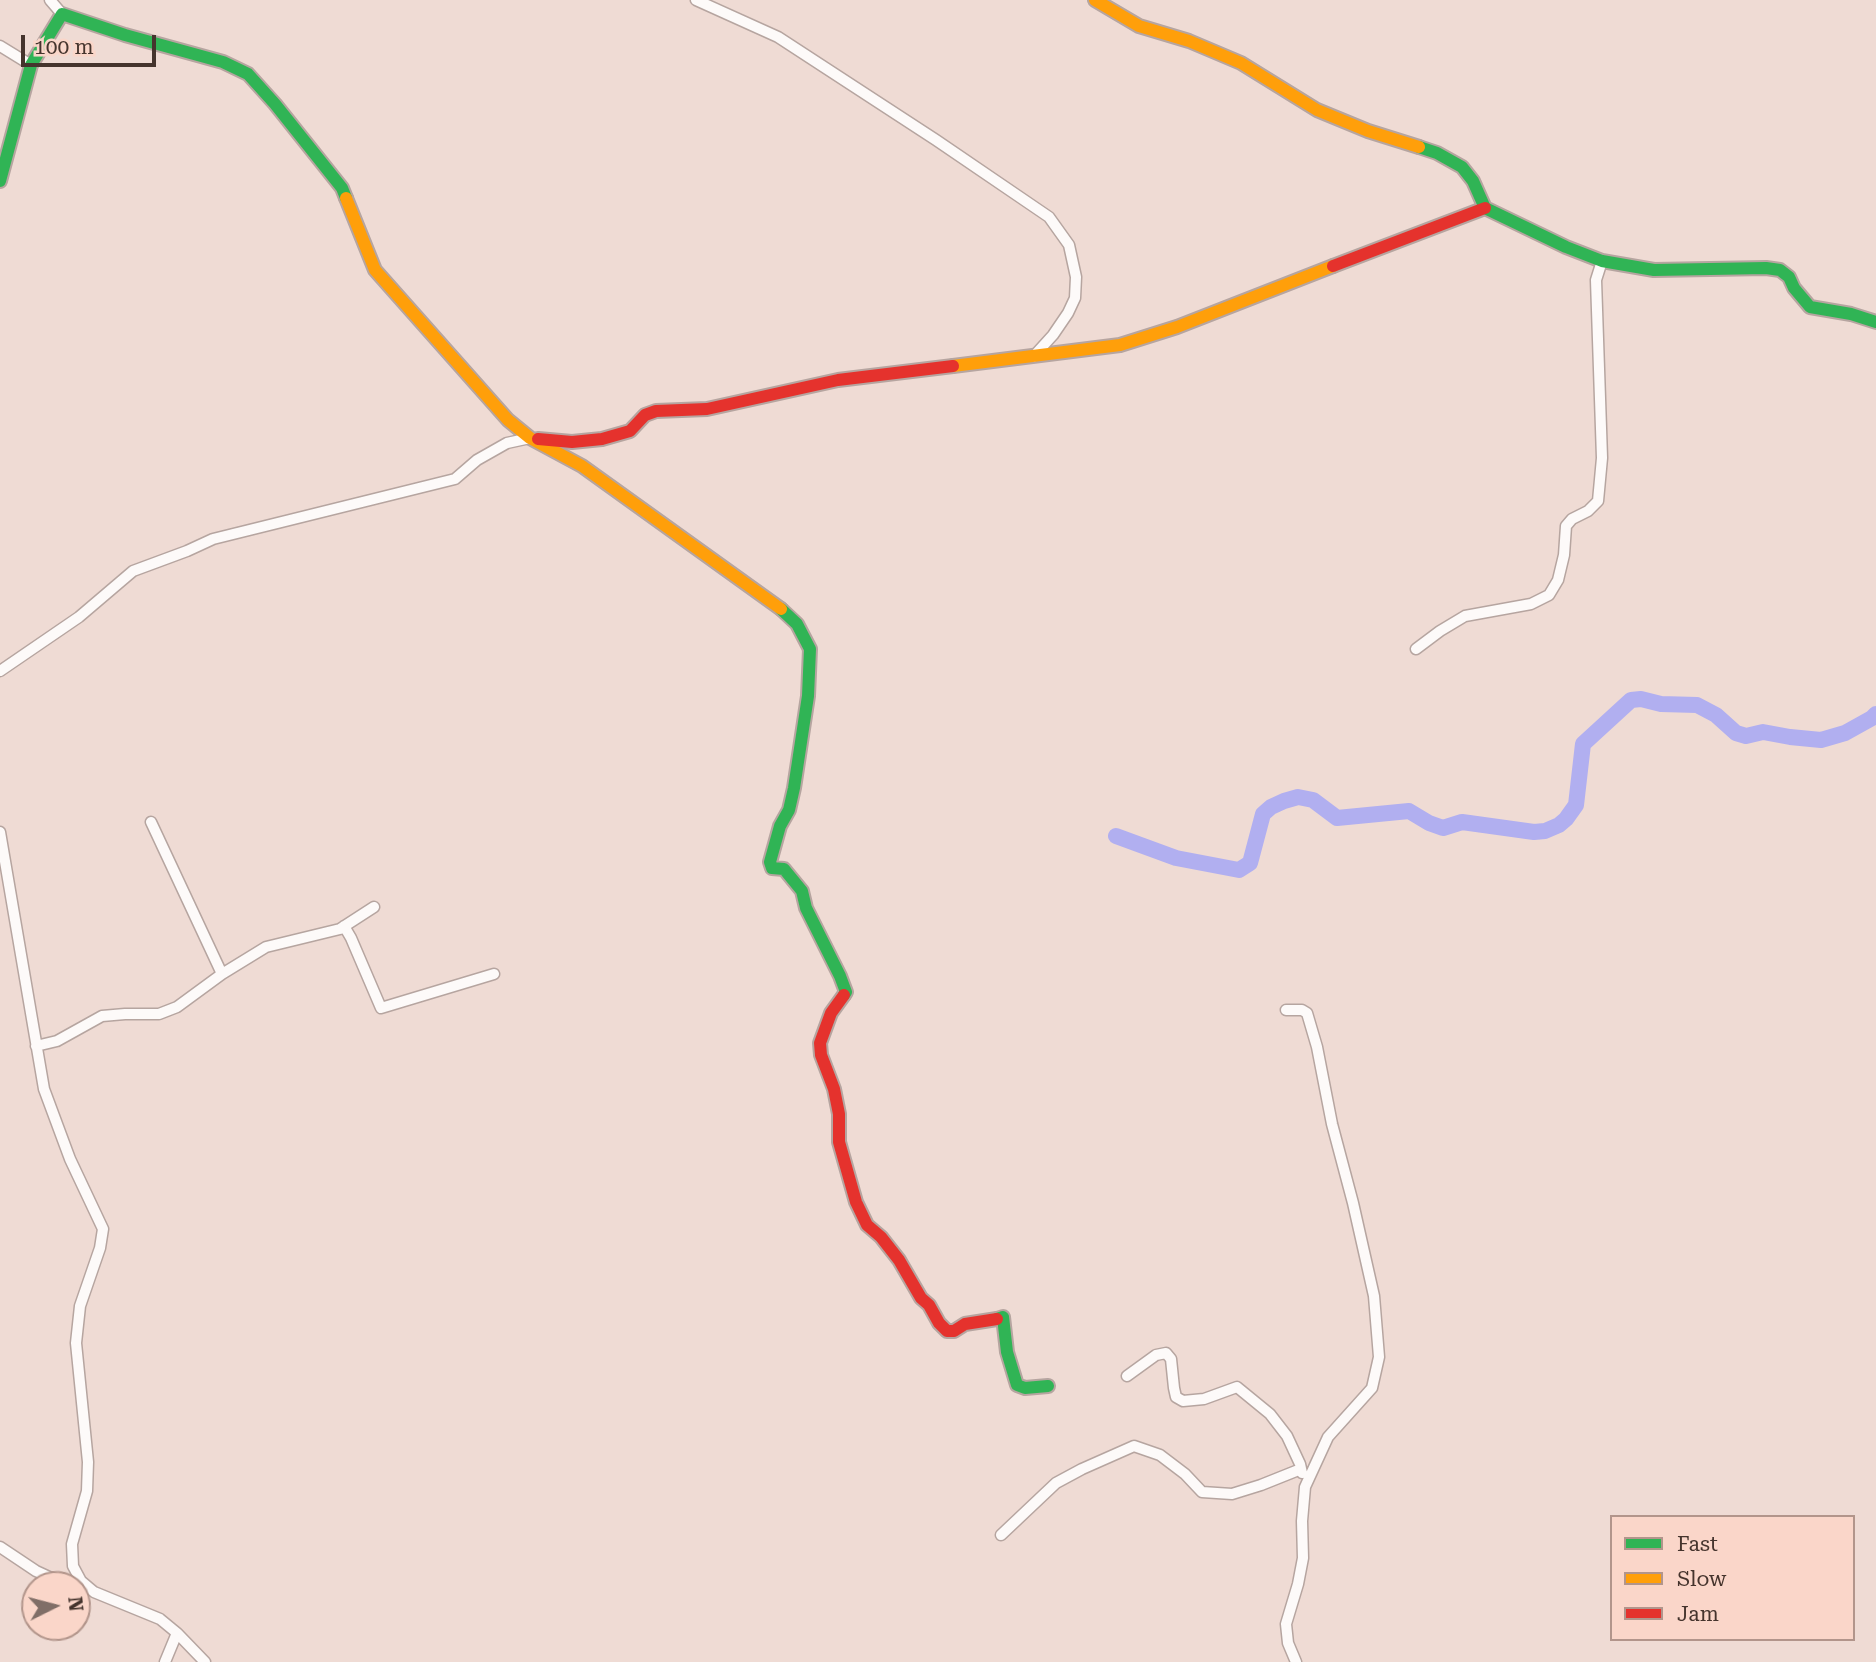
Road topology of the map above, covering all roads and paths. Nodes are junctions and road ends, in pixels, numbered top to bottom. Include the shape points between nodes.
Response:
1 (50, 0) edge
2 (696, 0) edge
3 (1095, 0) edge
4 (62, 14) junction
5 (0, 46) edge
6 (31, 65) junction
7 (0, 181) edge
8 (1485, 208) junction
9 (1602, 261) junction
10 (1876, 322) edge
11 (1033, 357) junction
12 (530, 438) junction
13 (1416, 649) dead end
14 (0, 671) edge
15 (151, 822) dead end
16 (0, 832) edge
17 (1, 846) edge
18 (374, 907) dead end
19 (344, 926) junction
20 (222, 974) junction
21 (494, 974) dead end
22 (1286, 1010) dead end
23 (36, 1046) junction
24 (1127, 1376) dead end
25 (1048, 1387) dead end
26 (1301, 1469) junction
27 (1305, 1487) junction
28 (1001, 1535) dead end
29 (0, 1547) edge
30 (36, 1571) edge
31 (75, 1571) edge
32 (91, 1590) edge
33 (177, 1633) junction
34 (165, 1662) edge
35 (205, 1662) edge
36 (1296, 1662) edge

1 - 4 street
2 - 11 street via 778,37 1049,218 1069,245 1075,298 1054,335
3 - 8 street via 1139,26 1241,63 1317,110 1437,153 1462,167
4 - 6 street
4 - 12 street via 223,62 248,74 342,188 375,270 508,420
5 - 6 street
6 - 7 street
8 - 9 street
8 - 11 street via 1177,327 1121,345
9 - 10 street via 1654,270 1780,270 1810,307
9 - 13 street via 1596,280 1602,458 1598,501 1566,526 1558,580 1549,595 1531,604 1465,616
11 - 12 street via 838,380 707,409 656,411 645,415 630,431 602,439
12 - 14 street via 507,443 454,479 213,539 132,571 79,617
12 - 25 street via 582,466 797,624 810,649 808,696 789,810 769,862 772,868 785,869 802,891 846,992 831,1013 820,1043 856,1202 867,1225 899,1260 947,1331 1003,1317 1017,1385
15 - 20 street
16 - 17 street
17 - 23 street
18 - 19 street
19 - 20 street via 266,947
19 - 21 street via 380,1008
20 - 23 street via 177,1007 159,1014 102,1016 57,1041
22 - 27 street via 1302,1010 1309,1017 1374,1296 1378,1347 1373,1388 1328,1437
23 - 31 street via 44,1089 103,1228 80,1306 76,1343 88,1462 87,1491 72,1544
24 - 26 street via 1166,1353 1171,1359 1176,1397 1183,1401 1237,1387 1270,1414 1287,1436
26 - 27 street
26 - 28 street via 1232,1494 1202,1492 1160,1455 1134,1446 1056,1483
27 - 36 street via 1303,1558 1286,1624
29 - 30 street
32 - 33 street via 160,1619
33 - 34 street
33 - 35 street

